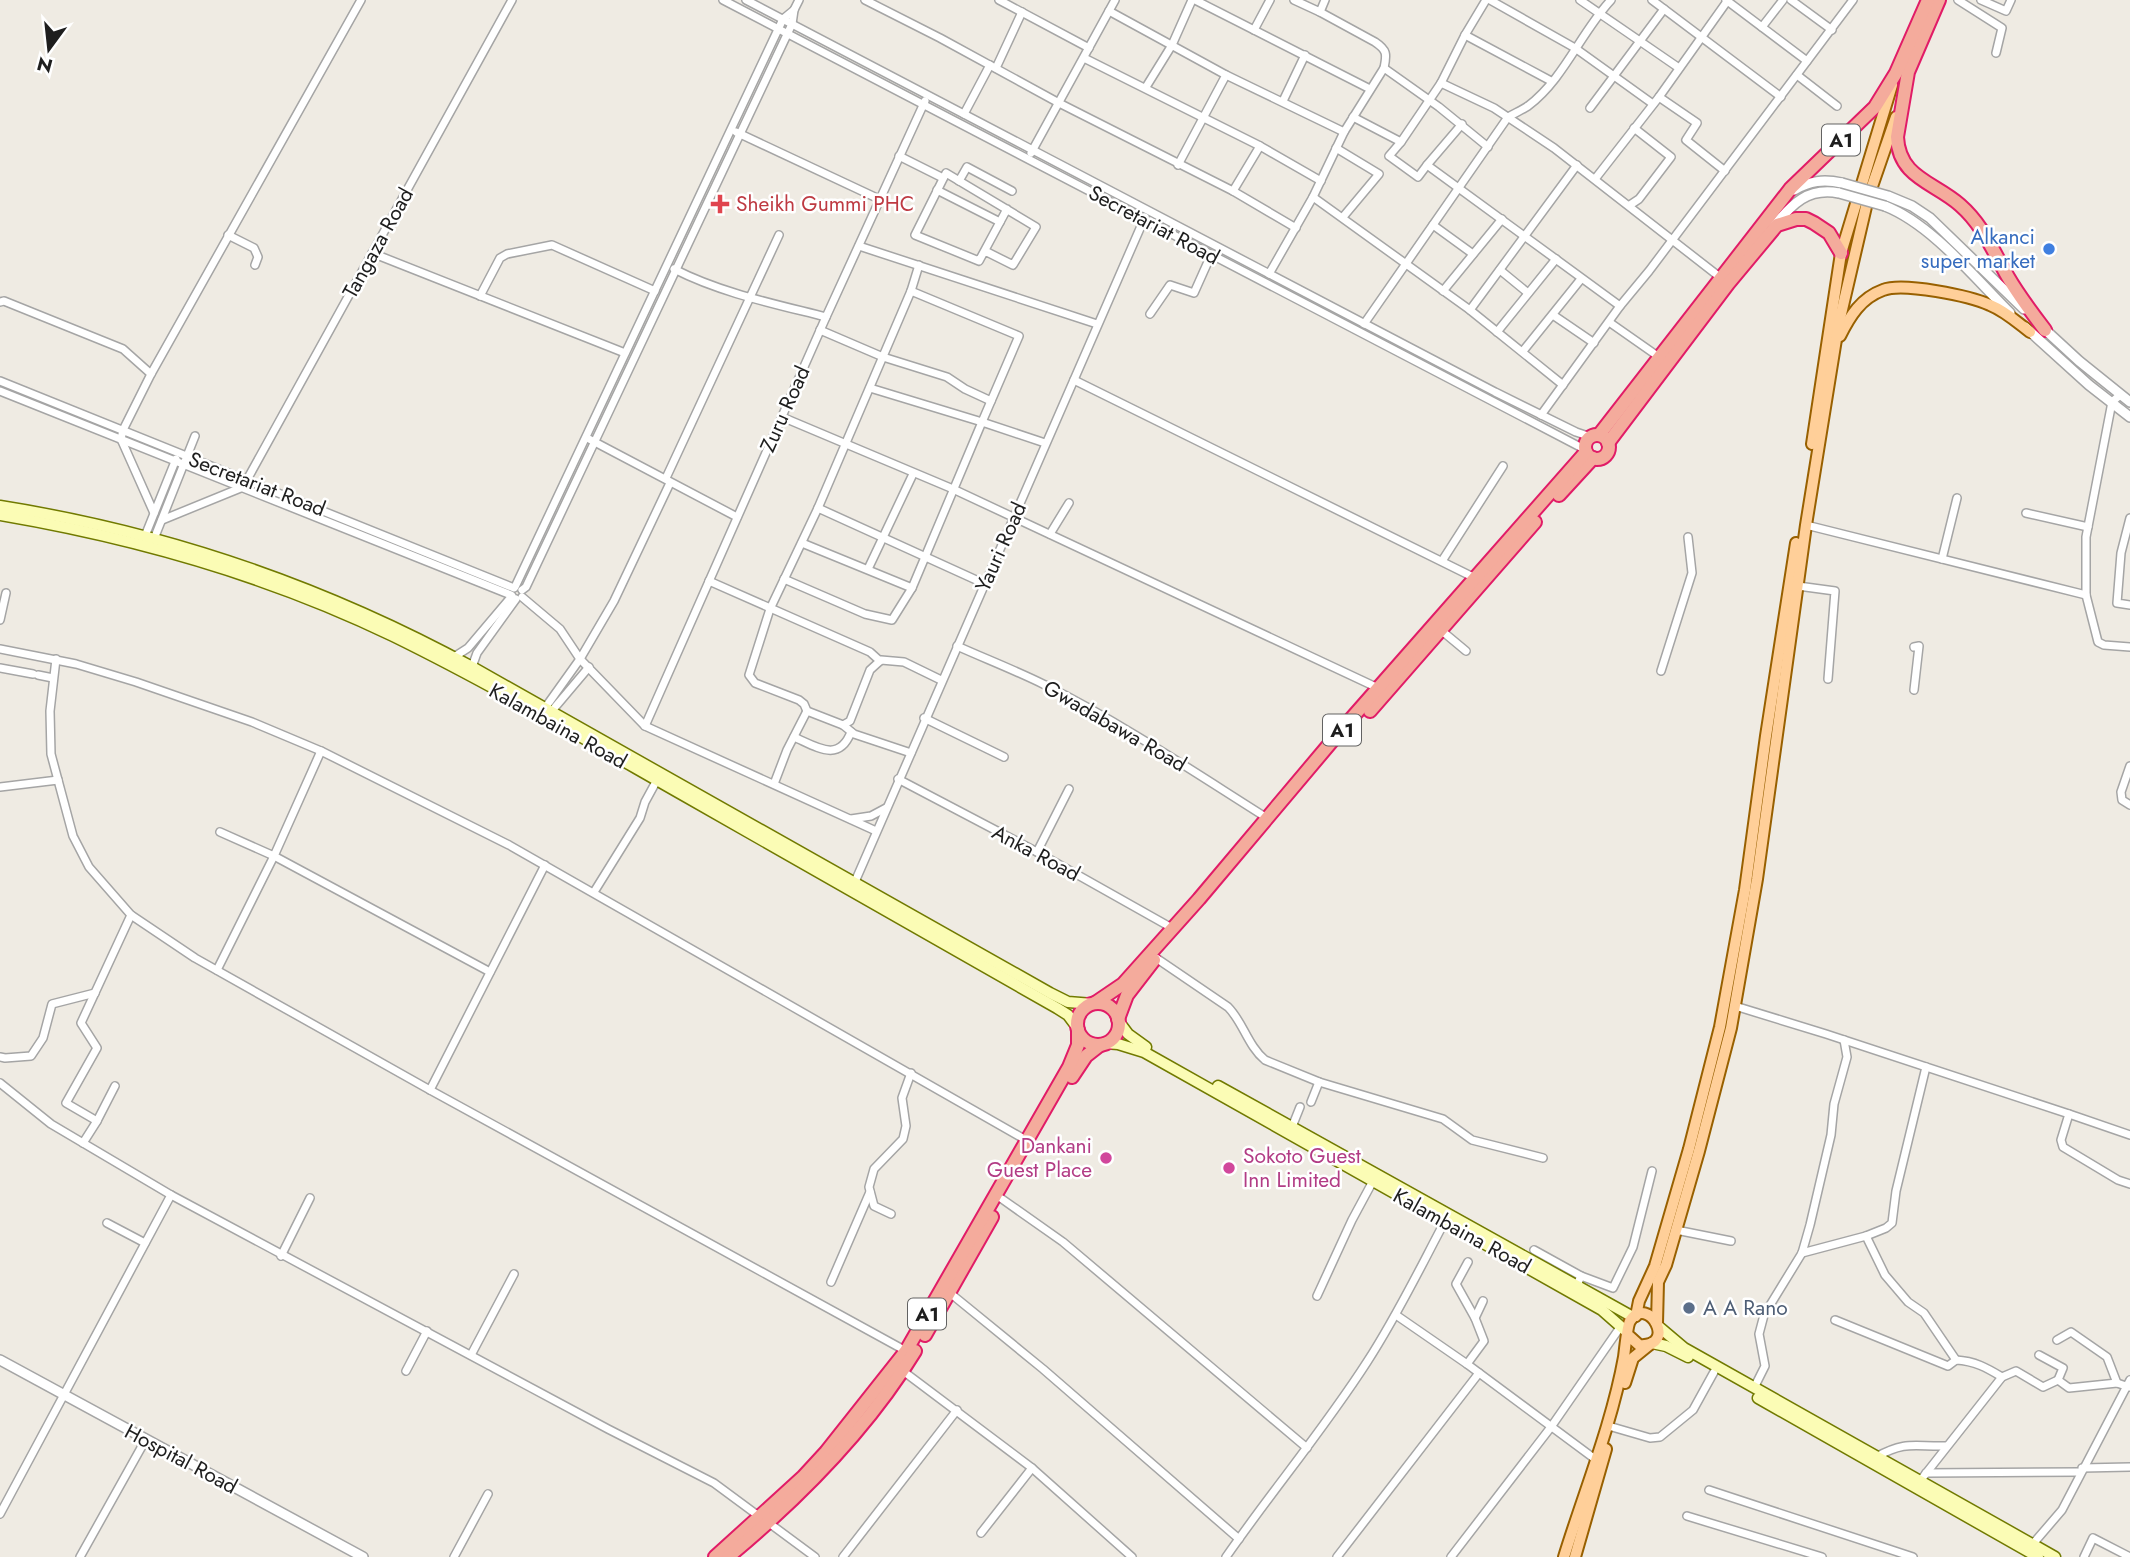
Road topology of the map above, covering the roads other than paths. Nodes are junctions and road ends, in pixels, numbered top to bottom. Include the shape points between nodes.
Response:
1 (360, 0) edge
2 (512, 0) edge
3 (723, 0) edge
4 (746, 0) edge
5 (799, 0) edge
6 (865, 0) edge
7 (999, 0) edge
8 (1113, 0) edge
9 (1193, 0) edge
10 (1270, 0) edge
11 (1294, 0) edge
12 (1325, 0) edge
13 (1488, 0) edge
14 (1580, 0) edge
15 (1611, 0) edge
16 (1652, 0) edge
17 (1727, 0) edge
18 (1783, 0) edge
19 (1791, 0) edge
20 (1853, 0) edge
21 (1928, 0) edge
22 (1939, 0) edge
23 (1958, 0) edge
24 (1981, 0) edge
25 (2011, 0) edge
26 (1664, 9) junction
27 (793, 10) junction
28 (1109, 11) junction
29 (1022, 12) junction
30 (1320, 12) junction
31 (1599, 12) junction
32 (783, 19) junction
33 (792, 24) junction
34 (1762, 27) junction
35 (778, 29) junction
36 (1254, 30) junction
37 (1832, 30) junction
38 (788, 34) junction
39 (1465, 35) junction
40 (1702, 37) junction
41 (1640, 40) junction
42 (1172, 45) junction
43 (1089, 48) junction
44 (1575, 48) junction
45 (1996, 52) dead end
46 (1305, 55) junction
47 (1084, 58) junction
48 (1807, 61) junction
49 (993, 66) junction
50 (1384, 68) junction
51 (1679, 68) junction
52 (1902, 72) junction
53 (1226, 75) junction
54 (1797, 75) junction
55 (1614, 76) junction
56 (1551, 81) junction
57 (1441, 83) junction
58 (1146, 87) junction
59 (1370, 89) junction
60 (929, 94) junction
61 (1659, 97) junction
62 (1781, 97) junction
63 (1430, 100) junction
64 (1283, 101) junction
65 (1059, 103) junction
66 (923, 104) junction
67 (1653, 104) junction
68 (1837, 106) dead end
69 (1591, 108) dead end
70 (964, 114) junction
71 (1353, 117) junction
72 (1508, 117) junction
73 (1204, 118) junction
74 (1462, 124) junction
75 (1634, 128) junction
76 (729, 129) junction
77 (1344, 132) junction
78 (739, 134) junction
79 (1401, 142) junction
80 (1260, 146) junction
81 (1488, 147) junction
82 (1336, 148) junction
83 (1032, 150) junction
84 (899, 156) junction
85 (1027, 158) junction
86 (1178, 165) junction
87 (1427, 165) junction
88 (1577, 165) junction
89 (1725, 171) junction
90 (943, 178) junction
91 (1595, 178) junction
92 (959, 181) junction
93 (1321, 181) junction
94 (1840, 188) junction
95 (1460, 189) junction
96 (937, 190) junction
97 (1012, 191) dead end
98 (1233, 191) junction
99 (1313, 197) junction
100 (879, 199) junction
101 (1886, 201) junction
102 (1780, 202) junction
103 (1630, 205) junction
104 (1007, 209) junction
105 (1149, 211) junction
106 (1343, 217) junction
107 (1502, 219) junction
108 (1143, 220) junction
109 (1000, 222) junction
110 (1433, 225) junction
111 (1297, 228) junction
112 (1771, 230) junction
113 (228, 235) junction
114 (779, 235) dead end
115 (1525, 237) junction
116 (1674, 239) junction
117 (859, 246) junction
118 (985, 251) junction
119 (372, 253) junction
120 (1841, 253) junction
121 (1473, 254) junction
122 (1211, 255) junction
123 (1556, 259) junction
124 (1406, 262) junction
125 (255, 265) dead end
126 (667, 265) junction
127 (919, 265) junction
128 (678, 270) junction
129 (1500, 270) junction
130 (1269, 274) junction
131 (1721, 278) junction
132 (1581, 279) junction
133 (655, 291) junction
134 (911, 291) junction
135 (1443, 291) junction
136 (1528, 293) junction
137 (480, 296) junction
138 (749, 297) junction
139 (0, 302) edge
140 (1620, 306) junction
141 (1470, 310) junction
142 (1150, 314) dead end
143 (1553, 315) junction
144 (826, 317) junction
145 (1609, 322) junction
146 (1097, 324) junction
147 (1364, 324) junction
148 (820, 330) junction
149 (2045, 330) junction
150 (1497, 332) junction
151 (2030, 332) junction
152 (1594, 343) junction
153 (1522, 351) junction
154 (625, 353) junction
155 (883, 357) junction
156 (1660, 357) junction
157 (1831, 362) junction
158 (151, 374) junction
159 (1073, 380) junction
160 (0, 381) edge
161 (1563, 385) junction
162 (870, 388) junction
163 (0, 391) edge
164 (2120, 395) junction
165 (991, 401) junction
166 (2112, 402) junction
167 (2130, 402) edge
168 (1541, 415) junction
169 (782, 417) junction
170 (2130, 417) edge
171 (982, 422) junction
172 (123, 430) junction
173 (195, 436) dead end
174 (586, 437) junction
175 (121, 439) junction
176 (594, 442) junction
177 (1045, 443) junction
178 (846, 445) junction
179 (1594, 446) junction
180 (181, 458) junction
181 (1503, 466) dead end
182 (913, 474) junction
183 (668, 481) junction
184 (245, 484) junction
185 (953, 489) junction
186 (1957, 498) dead end
187 (556, 499) junction
188 (565, 503) junction
189 (1069, 503) dead end
190 (0, 506) edge
191 (818, 508) junction
192 (154, 513) junction
193 (2025, 513) dead end
194 (0, 514) edge
195 (737, 517) junction
196 (1014, 518) junction
197 (2130, 518) edge
198 (162, 520) junction
199 (1806, 525) junction
200 (2088, 527) junction
201 (1050, 534) junction
202 (1688, 537) dead end
203 (149, 538) junction
204 (882, 538) junction
205 (802, 543) junction
206 (924, 558) junction
207 (1942, 559) junction
208 (1442, 561) junction
209 (868, 569) junction
210 (784, 579) junction
211 (1475, 579) junction
212 (709, 582) junction
213 (985, 584) junction
214 (1798, 586) junction
215 (912, 588) junction
216 (6, 593) dead end
217 (516, 593) junction
218 (2086, 595) junction
219 (2130, 605) edge
220 (770, 609) junction
221 (0, 620) edge
222 (1442, 631) junction
223 (957, 646) junction
224 (2130, 647) edge
225 (1914, 648) dead end
226 (0, 649) edge
227 (1466, 651) dead end
228 (454, 657) junction
229 (56, 659) junction
230 (580, 659) junction
231 (880, 661) junction
232 (472, 667) junction
233 (589, 667) junction
234 (0, 668) edge
235 (1661, 671) dead end
236 (53, 678) junction
237 (1828, 679) dead end
238 (941, 681) junction
239 (1378, 688) junction
240 (1914, 690) dead end
241 (548, 710) junction
242 (807, 711) junction
243 (924, 718) junction
244 (843, 725) junction
245 (645, 726) junction
246 (851, 732) junction
247 (794, 737) junction
248 (321, 751) junction
249 (911, 753) junction
250 (1004, 758) dead end
251 (2130, 766) edge
252 (898, 779) junction
253 (58, 780) junction
254 (657, 780) junction
255 (774, 784) junction
256 (0, 787) edge
257 (1069, 789) dead end
258 (2130, 805) edge
259 (887, 807) junction
260 (1267, 818) junction
261 (850, 819) junction
262 (876, 831) junction
263 (219, 832) dead end
264 (1037, 852) junction
265 (274, 856) junction
266 (545, 865) junction
267 (854, 884) junction
268 (594, 892) junction
269 (131, 915) junction
270 (1172, 928) junction
271 (1156, 958) junction
272 (217, 970) junction
273 (490, 972) junction
274 (95, 993) junction
275 (1094, 1003) junction
276 (1735, 1006) junction
277 (1119, 1020) junction
278 (1077, 1029) junction
279 (1844, 1040) junction
280 (1103, 1044) junction
281 (1858, 1044) junction
282 (0, 1057) edge
283 (1847, 1057) junction
284 (1926, 1067) junction
285 (911, 1073) junction
286 (1319, 1082) junction
287 (0, 1083) edge
288 (115, 1086) dead end
289 (430, 1090) junction
290 (1311, 1102) dead end
291 (1300, 1107) dead end
292 (2069, 1114) junction
293 (97, 1121) junction
294 (1292, 1127) junction
295 (2130, 1135) edge
296 (1026, 1140) junction
297 (83, 1143) junction
298 (1543, 1158) dead end
299 (1652, 1171) dead end
300 (1373, 1181) junction
301 (2130, 1184) edge
302 (870, 1192) junction
303 (171, 1195) junction
304 (310, 1198) dead end
305 (1002, 1199) junction
306 (891, 1214) dead end
307 (1445, 1221) junction
308 (107, 1223) dead end
309 (1676, 1230) junction
310 (1866, 1236) junction
311 (1731, 1241) dead end
312 (145, 1243) junction
313 (1534, 1250) dead end
314 (1802, 1253) junction
315 (281, 1256) junction
316 (1468, 1262) dead end
317 (514, 1274) dead end
318 (1579, 1281) junction
319 (831, 1282) dead end
320 (950, 1293) junction
321 (1317, 1296) dead end
322 (1483, 1301) dead end
323 (1396, 1315) junction
324 (1634, 1317) junction
325 (1475, 1318) junction
326 (1835, 1320) dead end
327 (1658, 1325) junction
328 (426, 1331) junction
329 (1625, 1331) junction
330 (2057, 1340) dead end
331 (1651, 1344) junction
332 (906, 1351) junction
333 (471, 1355) junction
334 (2039, 1355) dead end
335 (0, 1360) edge
336 (1956, 1360) junction
337 (1467, 1364) junction
338 (406, 1371) dead end
339 (903, 1371) junction
340 (1714, 1372) junction
341 (1479, 1373) junction
342 (2003, 1377) junction
343 (2059, 1380) junction
344 (2117, 1384) junction
345 (2129, 1384) edge
346 (1754, 1388) junction
347 (63, 1395) junction
348 (957, 1409) junction
349 (1550, 1427) junction
350 (1612, 1427) junction
351 (146, 1439) junction
352 (1946, 1446) junction
353 (1307, 1448) junction
354 (1877, 1457) junction
355 (1595, 1459) junction
356 (2130, 1467) edge
357 (1032, 1468) junction
358 (2081, 1470) junction
359 (1923, 1477) junction
360 (1709, 1490) dead end
361 (488, 1494) dead end
362 (0, 1514) edge
363 (1687, 1516) dead end
364 (765, 1520) junction
365 (981, 1533) dead end
366 (1238, 1539) junction
367 (2032, 1545) junction
368 (1121, 1554) edge
369 (1455, 1556) edge
370 (80, 1557) edge
371 (363, 1557) edge
372 (454, 1557) edge
373 (715, 1557) edge
374 (728, 1557) edge
375 (815, 1557) edge
376 (843, 1557) edge
377 (1132, 1557) edge
378 (1226, 1557) edge
379 (1337, 1557) edge
380 (1564, 1557) edge
381 (1575, 1557) edge
382 (1822, 1557) edge
383 (1913, 1557) edge
384 (2038, 1557) edge
385 (2055, 1557) edge
386 (2084, 1557) edge
387 (2130, 1557) edge

1 - 113 street
2 - 119 street, Tangaza Road
3 - 35 street, Secretariat Road
4 - 32 street, Secretariat Road
5 - 27 street
6 - 49 street
7 - 29 street
8 - 28 street
9 - 36 street
9 - 42 street
10 - 36 street
11 - 30 street
12 - 30 street
13 - 39 street
13 - 44 street
14 - 31 street
15 - 31 street
16 - 26 street
17 - 34 street
17 - 40 street
18 - 34 street
19 - 37 street
20 - 37 street
21 - 52 highway, A1
22 - 52 highway, A1
23 - 45 street via 2003,27
24 - 25 street via 2006,11
26 - 40 street
26 - 41 street
27 - 32 street
27 - 33 street
28 - 42 street
28 - 43 street
29 - 43 street
29 - 49 street
30 - 50 street via 1384,48
31 - 41 street
31 - 44 street
32 - 33 street, Secretariat Road
32 - 35 street
33 - 38 street
33 - 60 street, Secretariat Road
34 - 48 street
35 - 38 street, Secretariat Road
35 - 76 street
36 - 46 street
37 - 48 street
38 - 66 street, Secretariat Road
38 - 78 street
39 - 56 street
39 - 57 street
40 - 51 street
40 - 62 street
41 - 51 street
41 - 55 street
42 - 53 street
42 - 58 street
43 - 47 street
44 - 55 street
44 - 56 street
46 - 59 street
46 - 64 street
47 - 58 street
47 - 65 street
48 - 54 street
49 - 65 street
49 - 70 street
50 - 59 street
50 - 63 street
51 - 61 street
52 - 102 highway, A1 via 1875,107
52 - 120 main road
52 - 149 highway via 1897,137 1901,159 1972,216 2021,300
52 - 157 main road via 1895,120 1868,198
53 - 64 street
53 - 73 street
54 - 62 street
54 - 68 street
55 - 67 street
55 - 69 street
56 - 72 street via 1529,105
57 - 63 street
57 - 72 street
58 - 73 street
59 - 71 street
60 - 66 street, Zuru Road
60 - 70 street, Secretariat Road
61 - 67 street
61 - 89 street via 1697,123 1686,140
62 - 89 street
63 - 74 street
63 - 79 street
64 - 77 street
65 - 83 street
65 - 86 street
66 - 84 street, Zuru Road
66 - 85 street, Secretariat Road
67 - 75 street
70 - 83 street, Secretariat Road
71 - 77 street
71 - 79 street
72 - 81 street
72 - 88 street
73 - 80 street
73 - 86 street
74 - 81 street
74 - 87 street
75 - 91 street
75 - 103 street via 1671,157
76 - 78 street
76 - 126 street
77 - 82 street
78 - 100 street
78 - 128 street
79 - 87 street via 1388,156 1418,177
80 - 93 street
80 - 98 street
81 - 95 street
82 - 93 street
82 - 106 street via 1379,174
83 - 85 street
83 - 105 street, Secretariat Road
84 - 90 street
84 - 100 street, Zuru Road
85 - 108 street, Secretariat Road
86 - 98 street
87 - 95 street
88 - 91 street
88 - 115 street
89 - 116 street
90 - 92 street via 946,173
90 - 96 street
91 - 103 street
92 - 97 street via 967,167
92 - 104 street
93 - 99 street
94 - 101 street, bridge
94 - 102 street via 1830,180 1810,182
94 - 112 street via 1801,198
95 - 107 street
95 - 110 street
96 - 109 street
96 - 118 street via 915,235 979,261
98 - 111 street
99 - 106 street
99 - 111 street
100 - 117 street, Zuru Road
101 - 149 street via 1912,206 1930,218
101 - 151 street via 1925,229
102 - 131 highway, A1
103 - 116 street
104 - 109 street
104 - 118 street via 1037,227 1013,265
105 - 108 street, Yauri Road
105 - 130 street, Secretariat Road
106 - 124 street
107 - 115 street
107 - 121 street
108 - 122 street, Secretariat Road
108 - 146 street, Yauri Road
109 - 118 street
110 - 121 street
110 - 124 street
111 - 130 street
112 - 120 highway via 1790,220 1805,219 1822,227
112 - 179 highway, A1
113 - 125 street via 254,248
113 - 158 street
114 - 138 street
115 - 123 street
115 - 129 street
116 - 131 street
116 - 140 street
117 - 127 street
117 - 144 street, Zuru Road
119 - 137 street
119 - 184 street, Tangaza Road
120 - 324 main road via 1745,890 1720,1027 1655,1266
121 - 135 street
122 - 142 street via 1195,293 1170,285
122 - 179 street, Secretariat Road
123 - 132 street
123 - 136 street
124 - 135 street
124 - 147 street
126 - 128 street
126 - 133 street
127 - 134 street
127 - 146 street
128 - 138 street
128 - 176 street
129 - 136 street
129 - 141 street
130 - 147 street, Secretariat Road
131 - 156 highway, A1
132 - 140 street
132 - 143 street
133 - 137 street via 552,245 500,258
133 - 154 street
134 - 155 street
134 - 165 street via 1019,336
135 - 141 street
136 - 150 street
137 - 154 street
138 - 144 street
138 - 183 street
139 - 158 street via 123,349
140 - 145 street
141 - 150 street
143 - 152 street
143 - 153 street
144 - 148 street, Zuru Road
145 - 152 street
145 - 156 street
146 - 159 street, Yauri Road
147 - 168 street, Secretariat Road
148 - 155 street
148 - 169 street, Zuru Road
149 - 164 street
150 - 153 street
151 - 157 main road via 1982,302 1896,287 1873,295 1852,313
151 - 166 street
152 - 161 street
153 - 161 street
154 - 174 street
155 - 162 street
155 - 165 street via 947,377
156 - 179 highway, A1
157 - 199 main road
158 - 172 street
159 - 177 street, Yauri Road
159 - 208 street
160 - 172 street, Secretariat Road
161 - 168 street
162 - 171 street
162 - 178 street
163 - 175 street, Secretariat Road
164 - 166 street
164 - 167 street
165 - 171 street
166 - 170 street
166 - 200 street
168 - 179 street, Secretariat Road via 1584,436
169 - 178 street
169 - 195 street, Zuru Road
171 - 177 street
171 - 185 street
172 - 175 street
172 - 180 street, Secretariat Road
173 - 180 street
174 - 176 street
174 - 187 street
175 - 180 street, Secretariat Road
175 - 192 street
176 - 183 street
176 - 188 street
177 - 196 street, Yauri Road
178 - 182 street
178 - 191 street
179 - 211 highway, A1
179 - 222 highway, A1
180 - 184 street, Secretariat Road
180 - 192 street
180 - 198 street
181 - 208 street
182 - 185 street
182 - 204 street
183 - 195 street
183 - 230 street via 614,601
184 - 198 street
184 - 217 street, Secretariat Road
185 - 196 street
185 - 206 street
186 - 207 street
187 - 188 street
187 - 217 street
188 - 217 street via 526,587
189 - 201 street
190 - 203 main road
191 - 204 street
191 - 205 street
192 - 203 street
193 - 200 street
194 - 254 main road, Kalambaina Road via 120,538 214,565 325,607 426,653
195 - 212 street, Zuru Road
196 - 201 street
196 - 213 street, Yauri Road
197 - 219 street via 2121,553 2117,603
198 - 203 street
199 - 207 street
199 - 214 main road
200 - 218 street
201 - 239 street
202 - 235 street via 1692,573
203 - 228 main road via 306,590 401,629
204 - 206 street
204 - 209 street
205 - 209 street
205 - 210 street
206 - 213 street
206 - 215 street
207 - 218 street
208 - 211 street
209 - 215 street
210 - 215 street via 888,621
210 - 220 street
211 - 239 highway, A1
212 - 220 street
212 - 245 street, Zuru Road
213 - 223 street, Yauri Road
214 - 237 street via 1835,591
214 - 276 main road
216 - 221 street
217 - 228 street via 468,648
217 - 230 street, Secretariat Road via 560,629
217 - 232 street
218 - 224 street via 2098,642
220 - 231 street via 870,652
220 - 242 street via 751,680 799,700
222 - 227 street
222 - 271 highway, A1
223 - 238 street, Yauri Road
223 - 260 street, Gwadabawa Road via 1086,707
225 - 240 street via 1919,646
226 - 229 street
228 - 232 main road
229 - 236 street
229 - 248 street via 194,701
230 - 233 street, Secretariat Road
230 - 241 street
231 - 238 street via 904,662
231 - 244 street via 870,670 850,721
232 - 241 main road
233 - 241 street
233 - 245 street, Secretariat Road
234 - 236 street
236 - 253 street via 49,733
238 - 243 street, Yauri Road
239 - 260 highway, A1
241 - 267 main road
242 - 244 street
242 - 247 street
243 - 249 street, Yauri Road
243 - 250 street
244 - 246 street
245 - 255 street
246 - 247 street via 847,744 834,751
246 - 249 street
247 - 255 street
248 - 265 street
248 - 266 street
249 - 252 street, Yauri Road
251 - 258 street via 2120,795
252 - 259 street, Yauri Road
252 - 264 street, Anka Road
253 - 256 street
253 - 269 street via 79,851
254 - 268 street via 640,818
254 - 278 main road, Kalambaina Road via 1057,1008
255 - 261 street
257 - 264 street
259 - 261 street via 866,818
259 - 262 street, Yauri Road
260 - 270 highway, A1
261 - 262 street
262 - 267 street, Yauri Road
263 - 265 street
264 - 270 street, Anka Road
265 - 272 street
265 - 273 street
266 - 268 street
266 - 273 street
267 - 275 main road via 1068,1002
268 - 285 street
269 - 272 street
269 - 274 street
270 - 275 highway, A1 via 1123,984
271 - 277 highway, A1 via 1127,995
271 - 286 street via 1228,1007 1265,1060
272 - 289 street
273 - 289 street
274 - 282 street via 52,1003 43,1038 31,1056
274 - 293 street via 81,1023 97,1048 66,1103
275 - 277 highway via 1112,1008
275 - 278 highway via 1079,1014
276 - 279 street
276 - 309 main road
277 - 280 highway via 1116,1035
277 - 294 main road via 1136,1041
278 - 280 highway via 1086,1041
278 - 296 highway, A1 via 1078,1045 1069,1067
279 - 281 street
279 - 283 street
280 - 300 main road, Kalambaina Road via 1144,1052
280 - 305 highway, A1 via 1077,1068
281 - 283 street
281 - 284 street
283 - 314 street
284 - 292 street
284 - 310 street via 1893,1220
285 - 296 street
285 - 302 street via 902,1098 903,1139 873,1170
286 - 290 street
286 - 298 street via 1443,1119 1472,1140
287 - 297 street
288 - 293 street
289 - 332 street
291 - 294 street
292 - 295 street
292 - 301 street via 2063,1147
293 - 297 street
294 - 318 main road
296 - 332 highway, A1
297 - 303 street
299 - 318 street via 1633,1247 1614,1288
300 - 307 main road, Kalambaina Road
300 - 321 street
302 - 306 street via 874,1206
302 - 319 street
303 - 312 street
303 - 315 street
304 - 315 street
305 - 320 highway, A1
305 - 353 street via 1063,1242
307 - 323 street
307 - 329 main road, Kalambaina Road via 1602,1310
308 - 312 street
309 - 311 street
309 - 327 main road via 1658,1282
310 - 314 street
310 - 336 street via 1885,1275 1924,1314
312 - 347 street
313 - 318 street
314 - 346 street via 1764,1315 1759,1334 1765,1366
315 - 328 street
316 - 325 street via 1456,1284
317 - 333 street
318 - 324 main road
320 - 339 highway, A1
320 - 366 street
322 - 325 street
323 - 337 street
323 - 353 street
324 - 327 main road via 1645,1314
324 - 329 main road
325 - 337 street via 1484,1341
326 - 336 street via 1948,1366
327 - 331 main road
327 - 346 main road via 1684,1348
328 - 333 street
328 - 338 street
329 - 331 main road via 1639,1345
329 - 349 street
329 - 355 main road via 1621,1371
330 - 344 street via 2071,1332 2107,1357
331 - 340 main road via 1681,1353
331 - 350 main road via 1633,1358
332 - 364 highway, A1
333 - 364 street via 714,1483
334 - 343 street via 2063,1368
335 - 347 street, Hospital Road
336 - 342 street via 1978,1363
337 - 341 street
339 - 348 street
339 - 364 highway, A1 via 846,1443
340 - 350 street via 1693,1410 1660,1437
340 - 384 main road
341 - 349 street
341 - 379 street
342 - 343 street via 2015,1371 2043,1387
342 - 352 street
343 - 344 street via 2069,1388
344 - 345 street
345 - 358 street
346 - 354 main road
347 - 351 street, Hospital Road
347 - 362 street
348 - 357 street
348 - 376 street
349 - 355 street
349 - 369 street
350 - 381 main road
351 - 370 street
351 - 371 street, Hospital Road
352 - 354 street via 1894,1447
352 - 359 street
353 - 366 street
354 - 359 main road
355 - 380 main road
356 - 358 street
357 - 365 street
357 - 368 street
358 - 359 street
358 - 367 street via 2062,1510
359 - 367 main road
360 - 383 street
361 - 372 street
363 - 382 street
364 - 373 highway, A1
364 - 374 highway, A1
364 - 375 street
366 - 378 street
367 - 385 main road
368 - 377 street
386 - 387 street via 2093,1538

